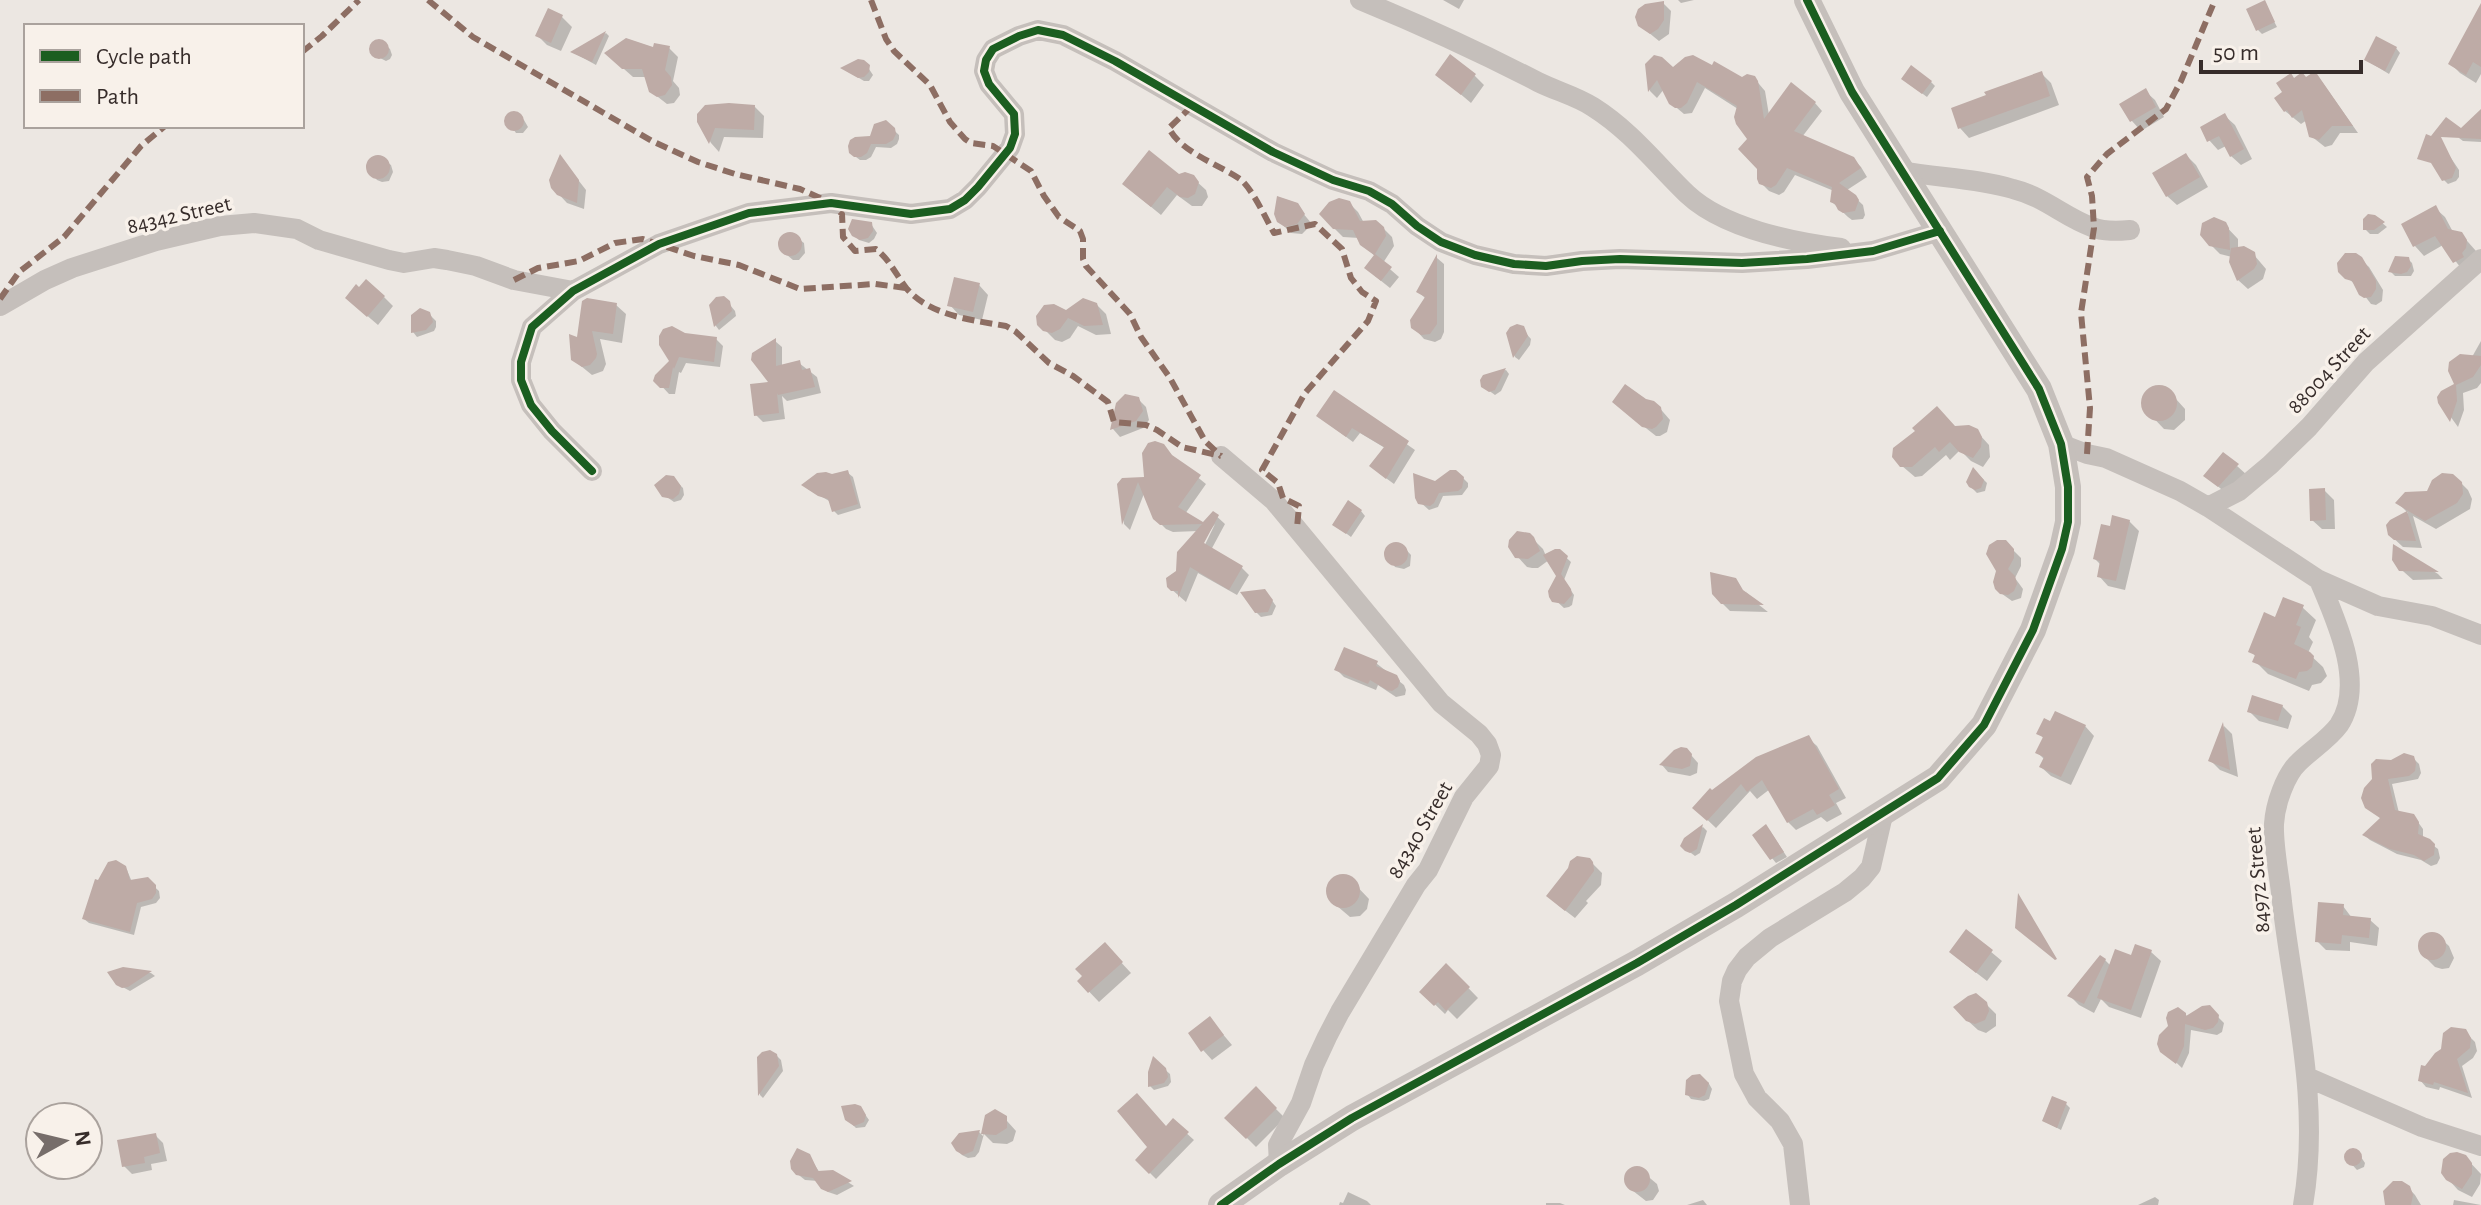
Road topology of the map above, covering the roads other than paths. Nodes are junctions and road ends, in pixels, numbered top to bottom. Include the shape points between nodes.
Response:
1 (1360, 0) edge
2 (1807, 0) edge
3 (1901, 171) junction
4 (2130, 230) dead end
5 (1940, 231) junction
6 (1873, 251) junction
7 (2481, 259) edge
8 (573, 291) junction
9 (0, 306) edge
10 (2061, 444) junction
11 (1221, 456) dead end
12 (592, 471) dead end
13 (2208, 507) junction
14 (2319, 580) junction
15 (2481, 635) edge
16 (1883, 815) junction
17 (2307, 1077) junction
18 (2481, 1146) edge
19 (1279, 1164) junction
20 (1221, 1205) edge
21 (1800, 1205) edge
22 (2303, 1205) edge

1 - 6 street via 1590,105 1635,139 1690,196 1729,220 1813,245
2 - 3 street via 1852,92
3 - 4 street via 1976,179 2047,201 2094,228
3 - 5 street
5 - 6 street
5 - 10 street via 2039,389
6 - 8 street via 1742,263 1620,259 1546,266 1475,255 1441,242 1369,191 1273,152 1115,61 1063,35 1038,30 993,49 986,60 989,84 1014,114 1015,134 978,187 950,209 911,214 831,203 749,213 659,244
7 - 13 street, 88004 Street via 2366,362 2270,465 2239,491
8 - 9 street, 84342 Street via 447,260 389,260 297,229 254,223 156,241 72,268
8 - 12 street via 532,327 521,380 531,405
10 - 13 street via 2131,469
10 - 16 street via 2068,522 2033,630 1984,725 1938,778
11 - 19 street, 84340 Street via 1274,501 1441,703 1479,734 1491,755 1340,1012 1278,1145
13 - 14 street
14 - 15 street via 2378,606 2432,616
14 - 17 street, 84972 Street via 2339,625 2349,671 2348,705 2338,726 2295,765 2274,823
16 - 19 street via 1724,913 1352,1118
16 - 21 street via 1871,867 1862,878 1759,947 1732,981 1729,1001 1744,1074 1793,1144
17 - 18 street via 2422,1127
17 - 22 street, 84972 Street
19 - 20 street

